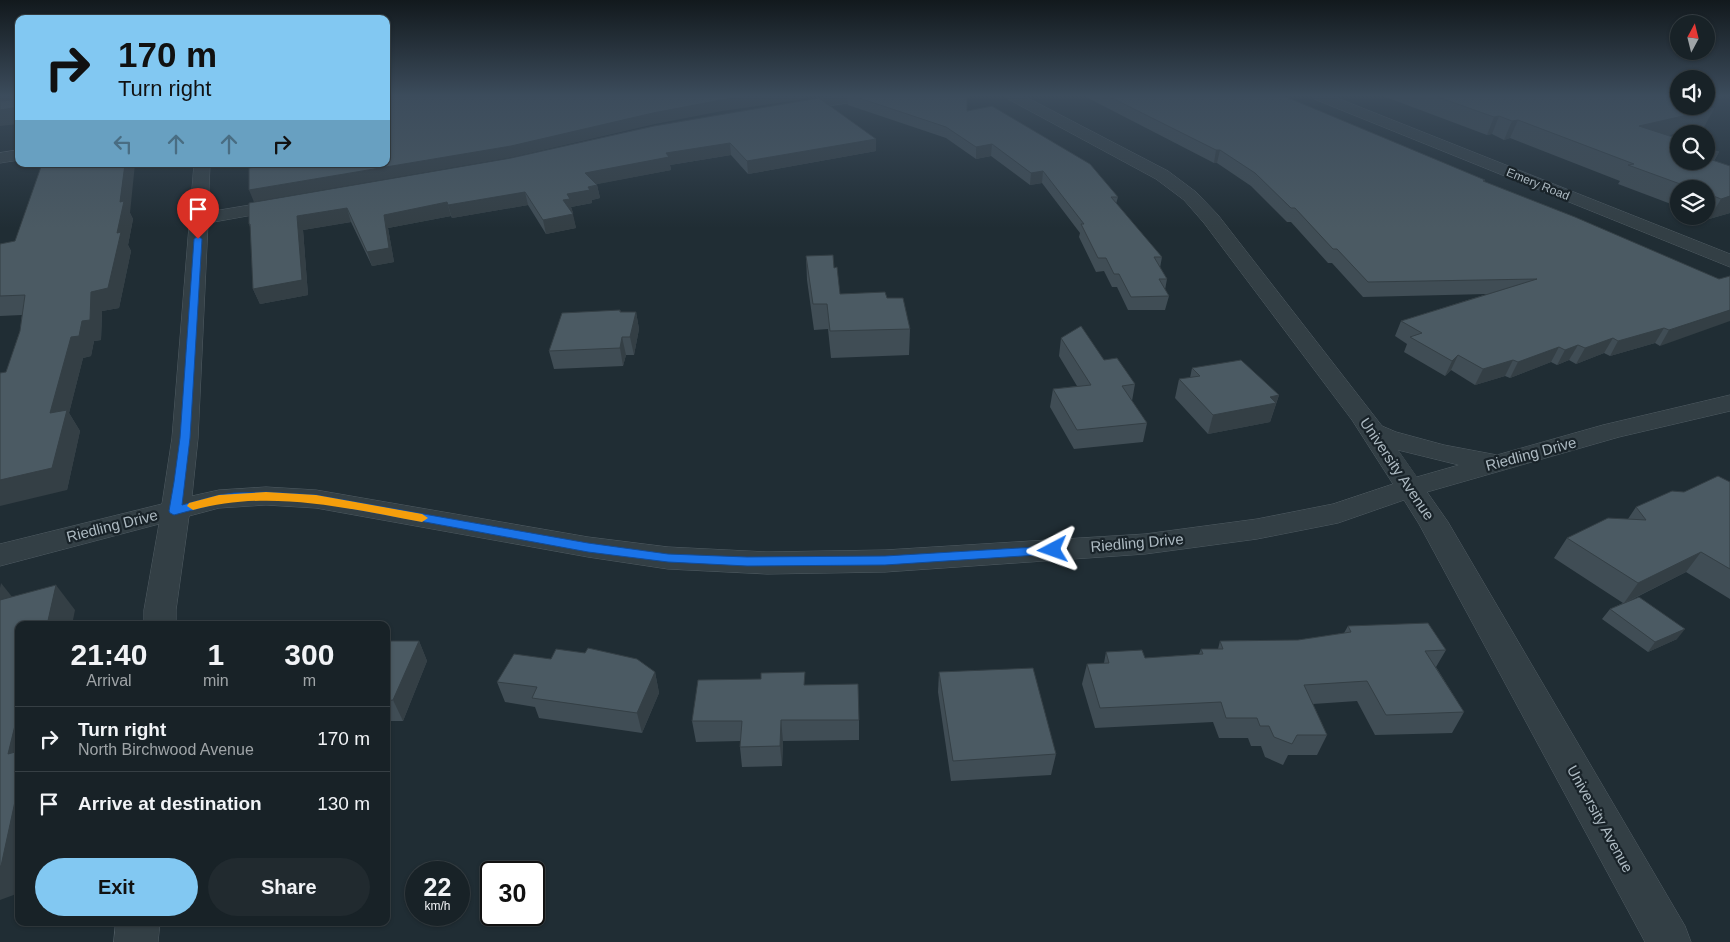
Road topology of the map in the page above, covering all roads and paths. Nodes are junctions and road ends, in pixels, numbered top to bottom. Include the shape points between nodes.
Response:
1 (1099, 140) edge
2 (1429, 140) edge
3 (15, 156) edge
4 (0, 158) edge
5 (202, 167) edge
6 (297, 202) edge
7 (199, 219) junction
8 (1730, 261) edge
9 (1730, 403) edge
10 (1372, 432) junction
11 (1499, 463) junction
12 (1410, 488) junction
13 (174, 511) junction
14 (0, 555) edge
15 (160, 621) edge
16 (138, 926) edge
17 (136, 942) edge
18 (1669, 942) edge

1 - 10 street, University Avenue via 1138,160 1190,196 1211,219
2 - 8 street, Emery Road
3 - 4 street
5 - 7 street
6 - 7 street
7 - 13 street via 185,438
9 - 11 street, Riedling Drive via 1612,431
10 - 11 street via 1432,452
10 - 12 street, University Avenue
11 - 12 street, Riedling Drive
12 - 13 street, Riedling Drive via 1338,513 1208,537 885,561 767,563 668,558 588,548 316,499 234,497
12 - 18 street, University Avenue
13 - 14 street, Riedling Drive
13 - 15 street
16 - 17 street

